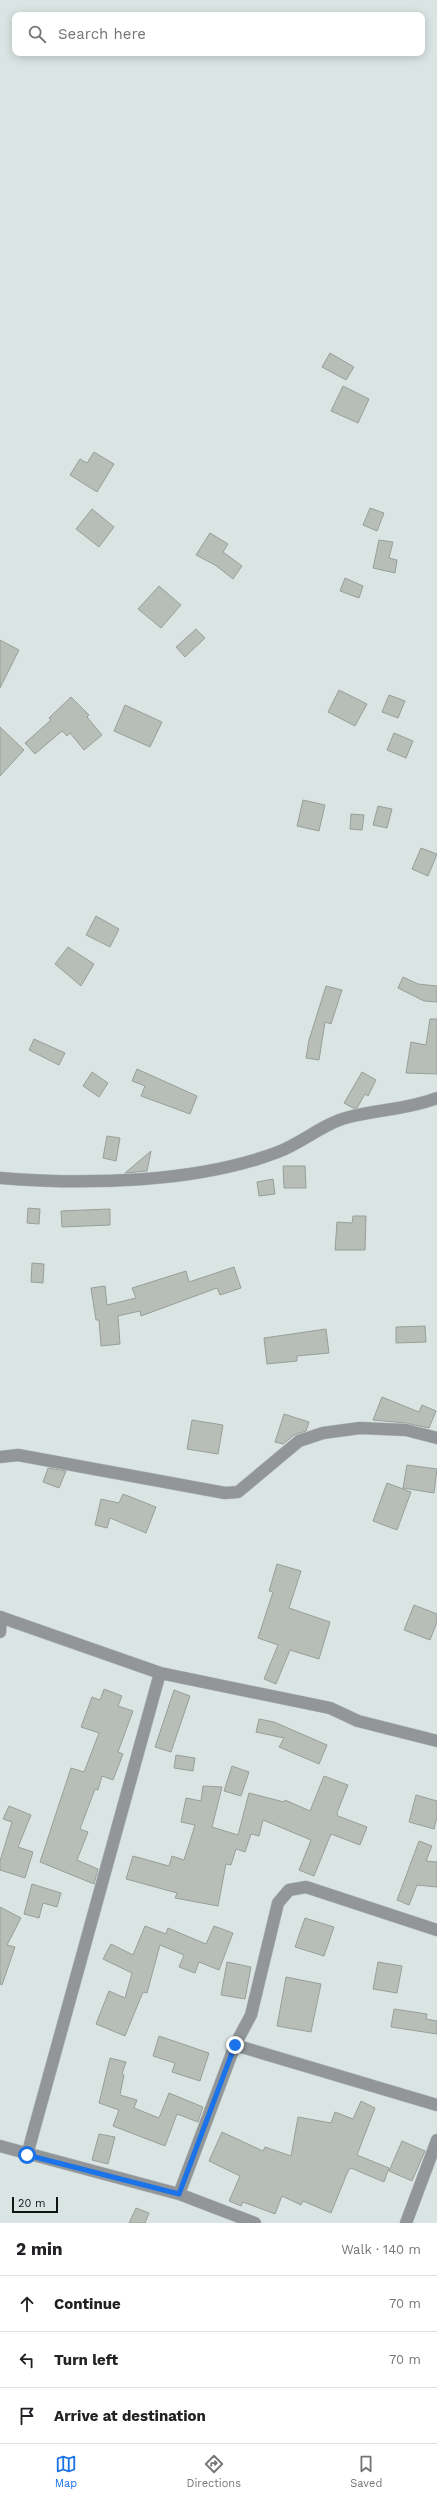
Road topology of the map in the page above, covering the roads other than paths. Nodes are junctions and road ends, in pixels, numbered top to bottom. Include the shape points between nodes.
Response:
1 (437, 1098) edge
2 (0, 1178) edge
3 (437, 1438) edge
4 (0, 1457) edge
5 (1, 1617) edge
6 (0, 1632) edge
7 (160, 1672) junction
8 (437, 1741) edge
9 (437, 1930) edge
10 (235, 2045) junction
11 (437, 2105) edge
12 (437, 2140) edge
13 (0, 2146) edge
14 (27, 2155) junction
15 (179, 2194) junction
16 (255, 2223) edge
17 (406, 2223) edge

1 - 2 street via 413,1107 348,1117 278,1152 209,1172 134,1180 35,1181
3 - 4 street via 406,1430 360,1428 322,1433 300,1441 238,1492 225,1493 18,1455
5 - 6 street
5 - 7 street
7 - 8 street via 330,1708 358,1721
7 - 14 street
9 - 10 street via 306,1887 289,1890 278,1903 251,2015
10 - 11 street
10 - 15 street
12 - 17 street
13 - 14 street
14 - 15 street
15 - 16 street

